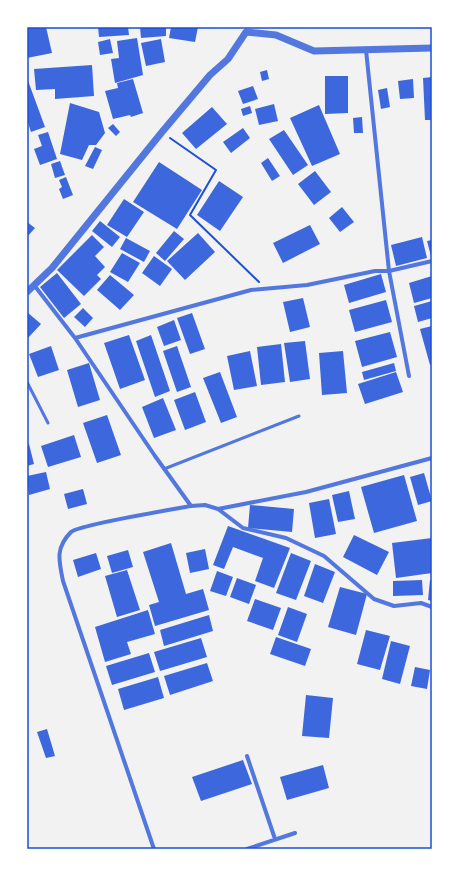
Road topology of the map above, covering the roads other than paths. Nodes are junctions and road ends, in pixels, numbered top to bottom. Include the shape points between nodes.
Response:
1 (248, 29) edge
2 (432, 48) edge
3 (366, 50) junction
4 (432, 261) edge
5 (389, 271) junction
6 (34, 285) junction
7 (27, 292) edge
8 (75, 338) junction
9 (409, 376) dead end
10 (27, 382) edge
11 (299, 416) dead end
12 (48, 423) dead end
13 (432, 458) edge
14 (164, 469) junction
15 (192, 506) junction
16 (218, 509) junction
17 (432, 607) edge
18 (247, 756) dead end
19 (295, 833) dead end
20 (275, 839) junction
21 (154, 849) edge
22 (247, 849) edge

1 - 3 street via 276,34 314,51
1 - 6 street via 228,59 210,75 52,268
2 - 3 street
3 - 5 street
4 - 5 street
5 - 8 street via 375,271 307,285 251,290
5 - 9 street
6 - 7 street
6 - 8 street
8 - 14 street
10 - 12 lane
11 - 14 lane
13 - 16 street via 306,492
14 - 15 street
15 - 16 street via 205,505
15 - 21 street via 100,523 72,531 62,544 58,557 63,580
16 - 17 street via 243,528 286,538 324,556 374,599 394,606 421,603
18 - 20 street
19 - 20 street
20 - 22 street

